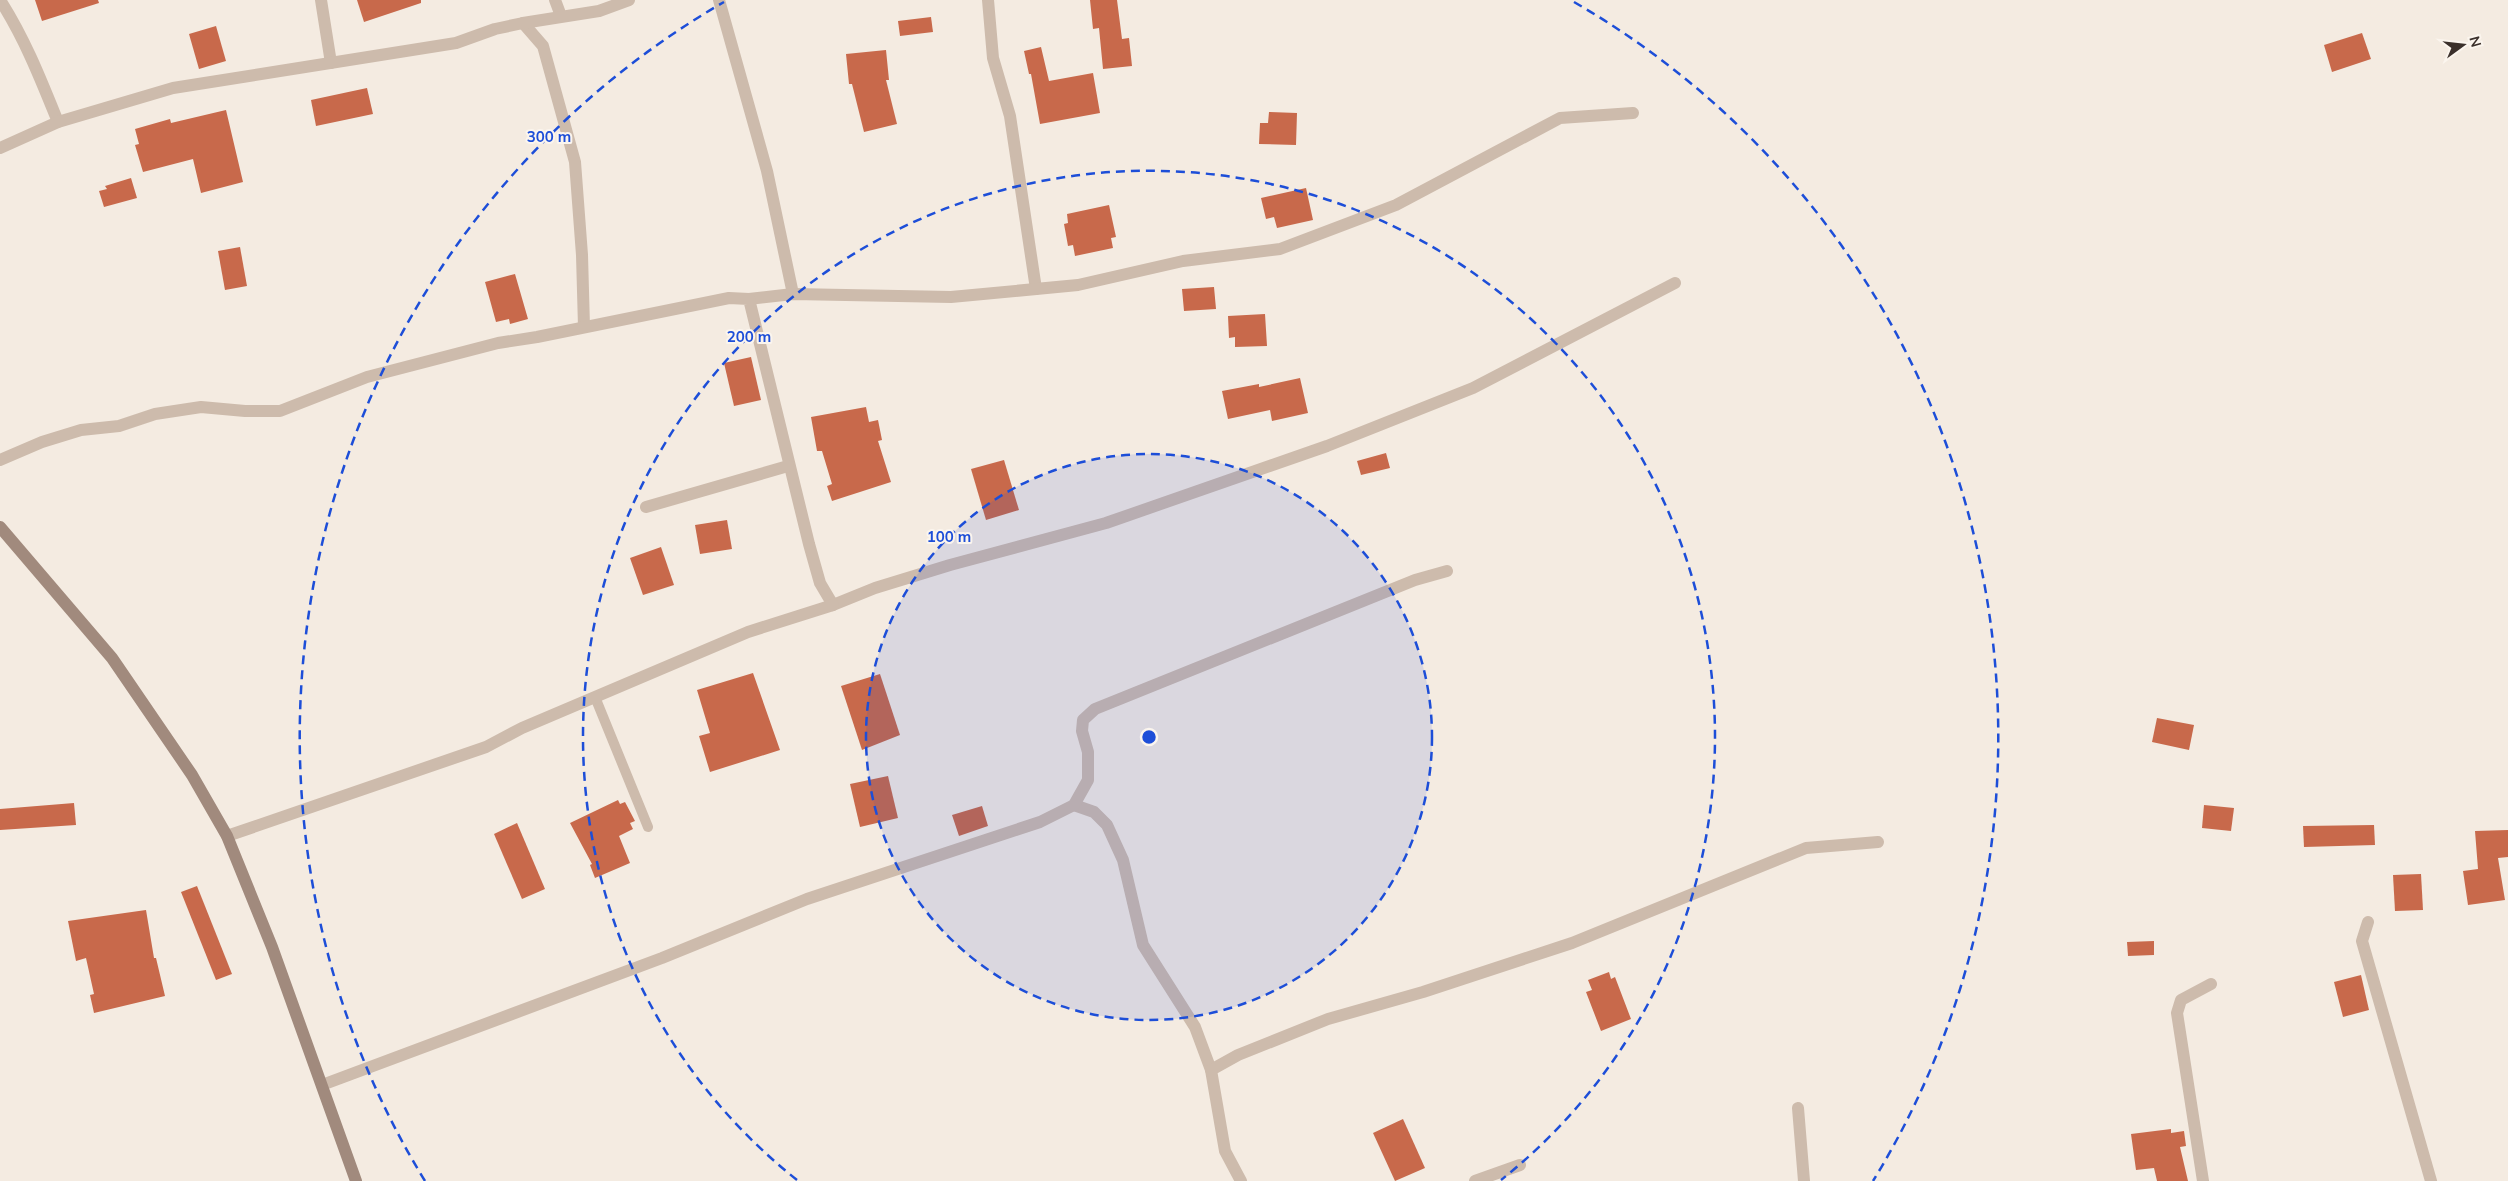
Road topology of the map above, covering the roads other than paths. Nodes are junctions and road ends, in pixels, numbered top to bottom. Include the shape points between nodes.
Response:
1 (0, 0) edge
2 (321, 0) edge
3 (556, 0) edge
4 (630, 0) edge
5 (719, 0) edge
6 (988, 0) edge
7 (561, 16) junction
8 (523, 23) junction
9 (331, 63) junction
10 (1633, 113) dead end
11 (58, 122) junction
12 (0, 148) edge
13 (1675, 283) dead end
14 (1036, 289) junction
15 (793, 294) junction
16 (749, 299) junction
17 (584, 327) junction
18 (0, 460) edge
19 (788, 466) junction
20 (646, 507) dead end
21 (0, 527) edge
22 (1447, 571) dead end
23 (833, 605) junction
24 (595, 697) junction
25 (1074, 805) junction
26 (648, 827) dead end
27 (227, 836) junction
28 (1878, 842) dead end
29 (2368, 922) dead end
30 (2211, 984) dead end
31 (1211, 1070) junction
32 (322, 1085) junction
33 (1798, 1108) dead end
34 (1520, 1165) dead end
35 (356, 1181) edge
36 (1241, 1181) edge
37 (1474, 1181) edge
38 (1804, 1181) edge
39 (2203, 1181) edge
40 (2431, 1181) edge

1 - 11 street via 32,58
2 - 9 street
3 - 7 street
4 - 7 street via 599,11
5 - 15 street via 767,171
6 - 14 street via 993,58 1010,116
7 - 8 street
8 - 9 street via 456,43
8 - 17 street via 543,46 575,162
9 - 11 street via 172,88
10 - 14 street via 1560,118 1396,205 1280,249 1183,261 1078,285
11 - 12 street
13 - 23 street via 1473,388 1327,446 1106,523 950,564
14 - 15 street via 951,297
15 - 16 street
16 - 17 street via 728,298
16 - 19 street
17 - 18 street via 498,343 366,377 280,411 201,407 155,414 119,426 82,430
19 - 20 street
19 - 23 street via 820,583
21 - 27 main road via 112,658 192,775
22 - 25 street via 1415,580 1095,709 1084,720 1082,731 1088,752 1088,780
23 - 24 street via 748,632
24 - 26 lane
24 - 27 street via 486,747
25 - 31 street via 1094,812 1107,825 1123,860 1143,944 1195,1028
25 - 32 street via 1040,822 807,899 662,958
27 - 32 main road
28 - 31 street via 1806,848 1572,943 1328,1019 1238,1055
29 - 40 street via 2362,941
30 - 39 street via 2181,1000 2177,1013
31 - 36 street via 1226,1151
32 - 35 main road
33 - 38 street
34 - 37 street

